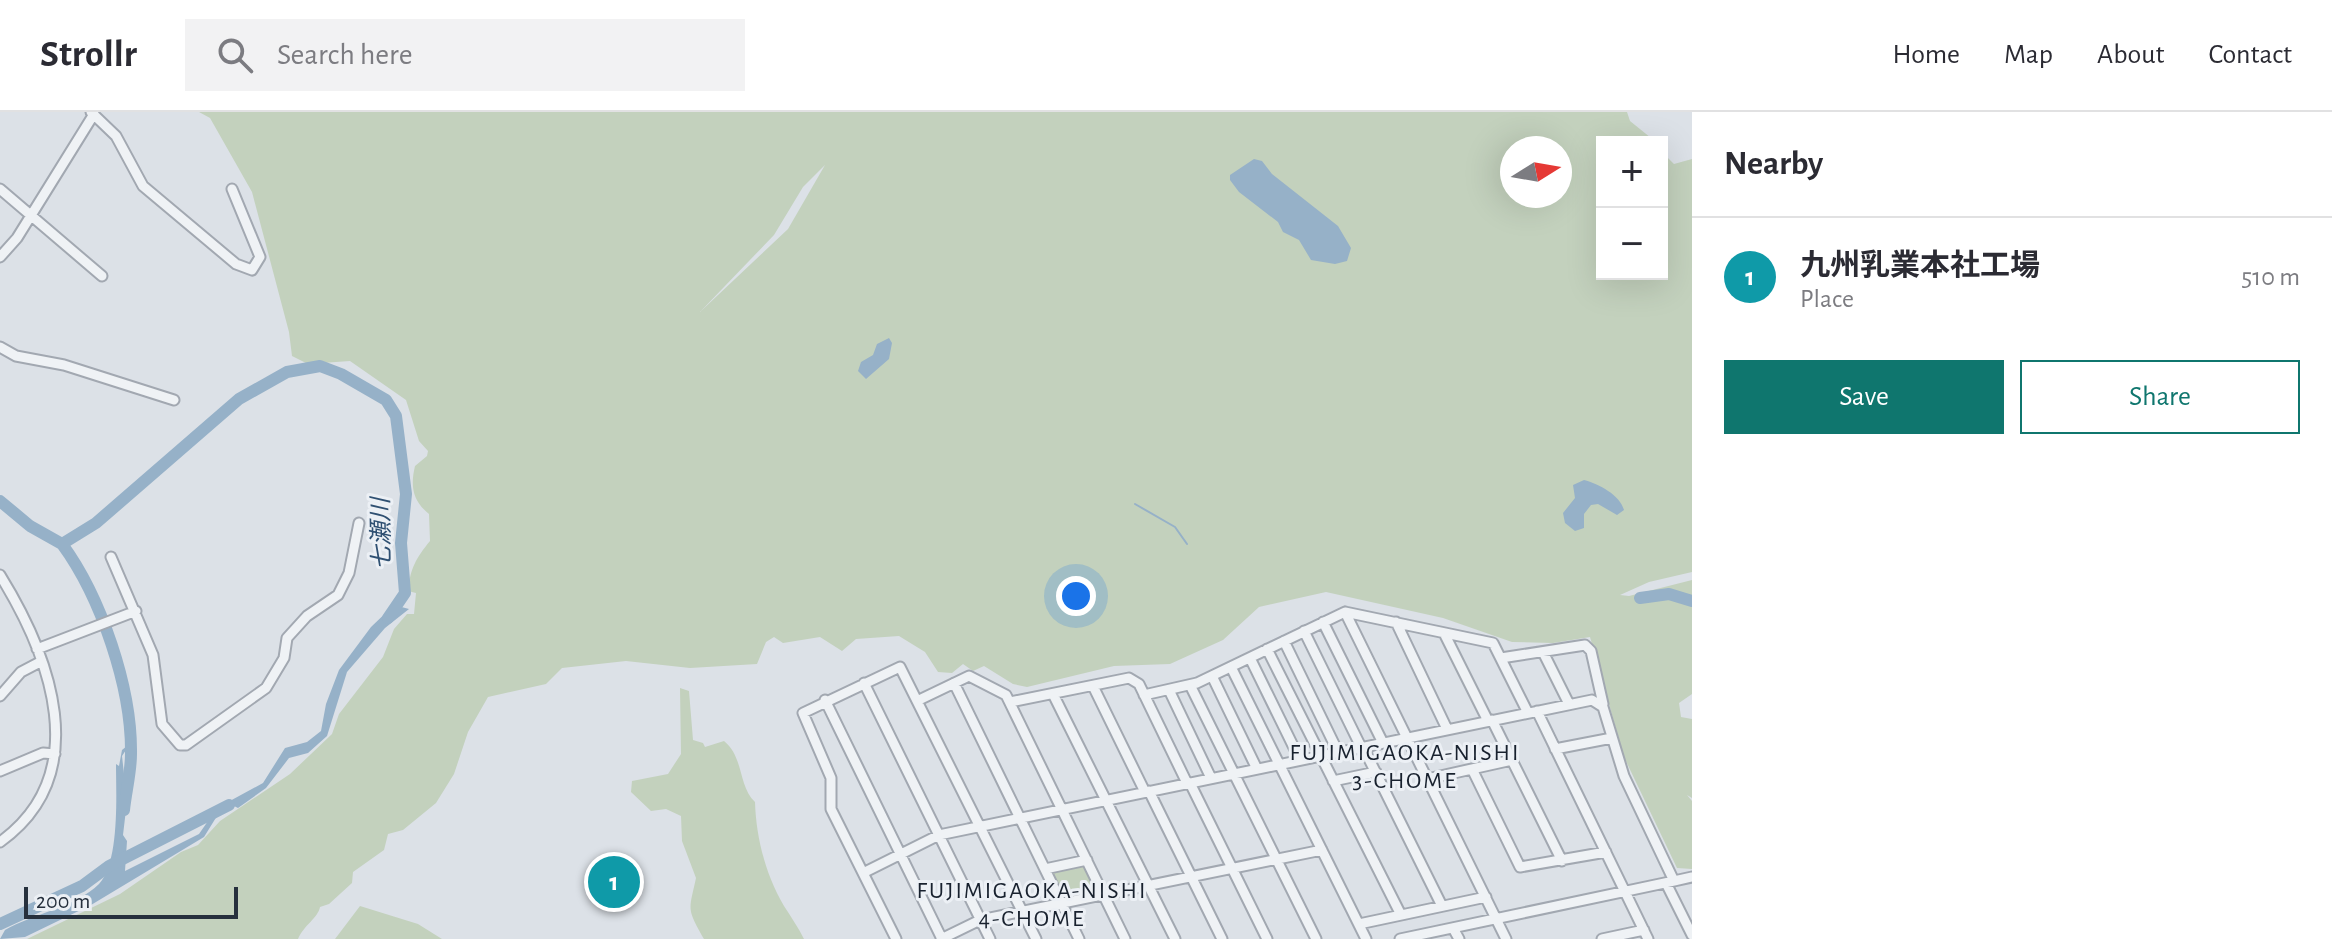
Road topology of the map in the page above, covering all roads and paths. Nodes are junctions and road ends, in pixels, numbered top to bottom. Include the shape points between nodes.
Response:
1 (92, 113) edge
2 (0, 189) edge
3 (232, 189) dead end
4 (31, 215) junction
5 (0, 257) edge
6 (102, 276) dead end
7 (0, 347) edge
8 (174, 400) dead end
9 (359, 523) dead end
10 (111, 557) dead end
11 (0, 575) edge
12 (136, 611) junction
13 (1345, 612) junction
14 (1323, 622) junction
15 (1396, 622) junction
16 (1304, 631) junction
17 (1444, 633) junction
18 (1284, 641) junction
19 (37, 649) junction
20 (1267, 649) junction
21 (1543, 652) junction
22 (1250, 658) junction
23 (1501, 658) junction
24 (42, 661) junction
25 (1231, 667) junction
26 (1212, 676) junction
27 (864, 683) junction
28 (954, 683) junction
29 (1190, 685) junction
30 (1093, 686) junction
31 (1169, 690) junction
32 (1053, 694) junction
33 (1144, 695) junction
34 (0, 696) edge
35 (825, 700) junction
36 (919, 700) junction
37 (1010, 702) junction
38 (1569, 704) junction
39 (1604, 709) junction
40 (1532, 712) junction
41 (1490, 720) junction
42 (1447, 729) junction
43 (1407, 737) junction
44 (1612, 738) junction
45 (1383, 743) junction
46 (1362, 747) junction
47 (1555, 749) junction
48 (1338, 752) junction
49 (55, 754) junction
50 (1320, 756) junction
51 (1300, 760) junction
52 (1512, 760) junction
53 (1280, 764) junction
54 (1257, 769) junction
55 (1472, 769) junction
56 (0, 771) edge
57 (1376, 772) junction
58 (1235, 773) junction
59 (1211, 778) junction
60 (1427, 779) junction
61 (1333, 781) junction
62 (1188, 783) junction
63 (1147, 792) junction
64 (1106, 800) junction
65 (1063, 809) junction
66 (1020, 818) junction
67 (981, 826) junction
68 (939, 835) junction
69 (0, 842) edge
70 (1322, 850) junction
71 (1606, 852) junction
72 (900, 854) junction
73 (1276, 859) junction
74 (1087, 860) junction
75 (1562, 861) junction
76 (1232, 868) junction
77 (1045, 869) junction
78 (863, 873) junction
79 (1191, 876) junction
80 (1692, 877) edge
81 (1670, 882) junction
82 (1148, 885) junction
83 (1625, 891) junction
84 (1104, 894) junction
85 (1486, 897) junction
86 (1062, 903) junction
87 (1442, 906) junction
88 (1022, 911) junction
89 (1401, 915) junction
90 (1496, 919) junction
91 (980, 920) junction
92 (1359, 924) junction
93 (1453, 928) junction
94 (1646, 935) edge
95 (1692, 935) edge
96 (896, 939) edge
97 (941, 939) edge
98 (990, 939) edge
99 (1036, 939) edge
100 (1079, 939) edge
101 (1125, 939) edge
102 (1175, 939) edge
103 (1222, 939) edge
104 (1267, 939) edge
105 (1316, 939) edge
106 (1366, 939) edge
107 (1400, 939) edge
108 (1459, 939) edge
109 (1506, 939) edge
110 (1602, 939) edge

1 - 3 street via 116,136 143,186 236,264 252,270 260,257 258,246
1 - 4 street
2 - 4 street
4 - 5 street
4 - 6 street
7 - 8 street
9 - 12 street via 349,573 338,595 287,638 284,658 266,688 186,745 162,724 153,655
10 - 12 street
11 - 19 street
12 - 19 street
13 - 14 street
13 - 15 street
13 - 43 street
14 - 16 street
14 - 45 street
15 - 17 street
15 - 42 street
16 - 18 street
16 - 46 street
17 - 23 street via 1493,643
17 - 41 street
18 - 20 street
18 - 48 street
19 - 24 street
20 - 22 street
20 - 50 street
21 - 23 street
21 - 38 street
21 - 39 street via 1589,647
22 - 25 street
22 - 51 street
23 - 40 street
24 - 34 street via 21,672
24 - 49 street via 56,723
25 - 26 street
25 - 53 street
26 - 29 street
26 - 54 street
27 - 35 street
27 - 36 street via 900,667
27 - 68 street
28 - 36 street
28 - 37 street via 973,676 1001,690
28 - 66 street
29 - 31 street
29 - 58 street
30 - 32 street
30 - 33 street via 1129,678
30 - 63 street
31 - 33 street
31 - 59 street
32 - 37 street
32 - 64 street
33 - 62 street
35 - 72 street
35 - 78 street via 803,716 831,778 831,809
36 - 67 street
37 - 65 street
38 - 39 street via 1593,700
38 - 40 street
39 - 44 street
40 - 41 street
40 - 47 street
41 - 42 street
41 - 52 street
42 - 43 street
43 - 45 street
43 - 60 street
44 - 47 street
44 - 81 street
45 - 46 street
46 - 48 street
46 - 57 street
47 - 71 street
48 - 50 street
49 - 56 street via 43,753
49 - 69 street via 36,806
50 - 51 street
50 - 61 street
51 - 53 street
52 - 55 street
52 - 75 street
53 - 54 street
53 - 70 street
54 - 58 street
55 - 60 street
55 - 75 street via 1520,867
57 - 61 street
57 - 87 street
58 - 59 street
58 - 73 street
59 - 62 street
60 - 85 street
61 - 89 street
62 - 63 street
62 - 76 street
63 - 64 street
63 - 79 street
64 - 65 street
64 - 82 street
65 - 66 street
65 - 74 street
66 - 67 street
66 - 77 street
67 - 68 street
67 - 88 street
68 - 72 street
68 - 91 street
70 - 73 street
70 - 92 street
71 - 75 street
71 - 83 street
72 - 78 street
72 - 97 street
73 - 76 street
73 - 105 street
74 - 77 street
74 - 84 street
76 - 79 street
76 - 104 street
77 - 86 street
78 - 96 street
79 - 82 street
79 - 103 street
80 - 81 street
81 - 83 street
81 - 95 street
82 - 84 street
82 - 102 street
83 - 90 street
83 - 94 street
84 - 86 street
84 - 101 street
85 - 87 street
85 - 90 street
86 - 88 street
86 - 100 street
87 - 89 street
88 - 91 street
88 - 99 street
89 - 92 street
90 - 93 street
90 - 109 street
91 - 97 street
91 - 98 street
92 - 106 street
93 - 107 street
93 - 108 street
94 - 110 street

